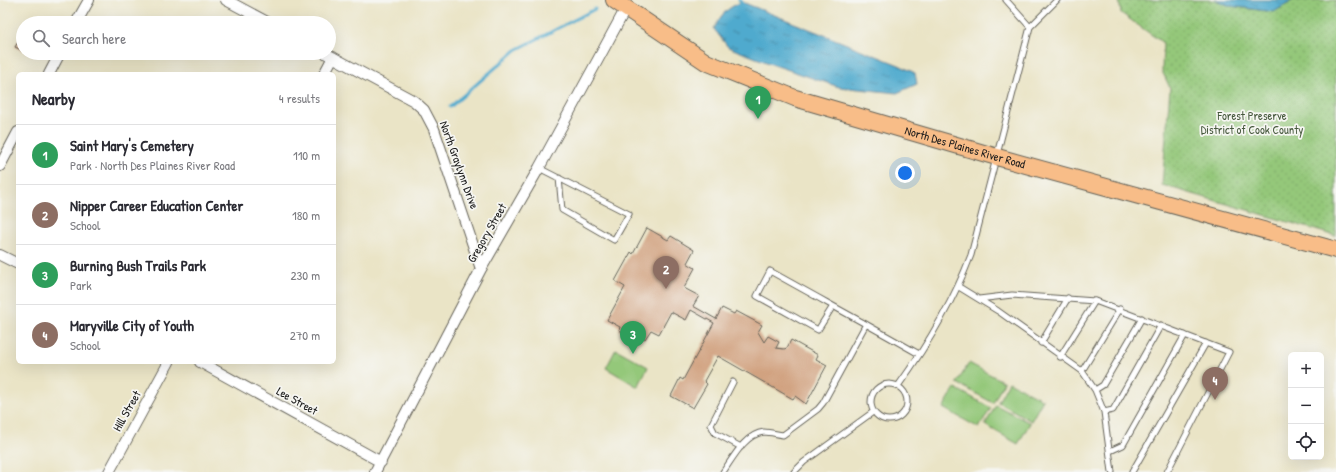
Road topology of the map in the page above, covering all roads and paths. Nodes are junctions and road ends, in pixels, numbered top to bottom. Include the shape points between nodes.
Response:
1 (88, 0) edge
2 (226, 0) edge
3 (1006, 0) edge
4 (1057, 0) edge
5 (620, 4) edge
6 (80, 16) edge
7 (256, 16) edge
8 (1030, 26) junction
9 (336, 59) edge
10 (56, 60) edge
11 (328, 60) edge
12 (50, 72) edge
13 (325, 72) edge
14 (16, 136) edge
15 (997, 157) junction
16 (0, 166) edge
17 (539, 168) junction
18 (559, 178) junction
19 (1336, 250) edge
20 (0, 255) edge
21 (16, 263) edge
22 (481, 269) junction
23 (959, 287) junction
24 (1068, 298) junction
25 (979, 299) junction
26 (1095, 301) junction
27 (833, 306) junction
28 (1120, 310) junction
29 (1142, 318) junction
30 (866, 324) junction
31 (1160, 325) junction
32 (1185, 335) junction
33 (1041, 343) junction
34 (1206, 343) junction
35 (919, 354) junction
36 (1060, 357) junction
37 (168, 364) edge
38 (204, 364) edge
39 (1082, 371) junction
40 (733, 382) dead end
41 (898, 386) junction
42 (1096, 390) junction
43 (873, 412) junction
44 (1104, 412) junction
45 (741, 447) junction
46 (1110, 451) junction
47 (381, 462) junction
48 (109, 472) edge
49 (375, 472) edge
50 (723, 472) edge
51 (794, 472) edge
52 (1112, 472) edge
53 (1132, 472) edge
54 (1167, 472) edge

1 - 6 street
2 - 7 street
3 - 8 lane
4 - 8 lane
5 - 15 main road, North Des Plaines River Road via 706,62 794,98
5 - 17 street, Gregory Street
8 - 15 lane
9 - 22 street, North Graylynn Drive via 414,101 424,110 434,129
10 - 12 street
11 - 13 street
14 - 16 street
15 - 19 main road, North Des Plaines River Road
15 - 23 lane via 972,255
17 - 18 lane
17 - 22 street, Gregory Street
18 - 18 lane via 629,214 614,240 562,210
20 - 21 street
22 - 47 street, Gregory Street
23 - 25 lane
23 - 35 lane
24 - 25 lane via 1012,295
24 - 26 lane
24 - 33 lane
25 - 33 lane
26 - 28 lane
26 - 36 lane
27 - 27 lane via 818,330 757,296 770,272
27 - 30 lane
28 - 29 lane
28 - 39 lane
29 - 31 lane
29 - 42 lane via 1103,385
30 - 35 lane
30 - 45 lane via 818,409 783,435 762,432
31 - 32 lane
31 - 44 lane via 1113,410
32 - 34 lane
32 - 46 lane via 1123,445
33 - 36 lane
34 - 53 lane
34 - 54 lane via 1229,352
35 - 41 lane
36 - 39 lane
37 - 48 street, Hill Street
38 - 47 street, Lee Street
39 - 42 lane
40 - 45 lane via 711,425 715,432
41 - 43 lane via 886,384 876,390 870,400
41 - 43 lane via 903,390 907,401 904,413 894,420 882,420
42 - 44 lane
43 - 51 lane
44 - 46 lane
45 - 50 lane
46 - 52 lane
47 - 49 street, Gregory Street

